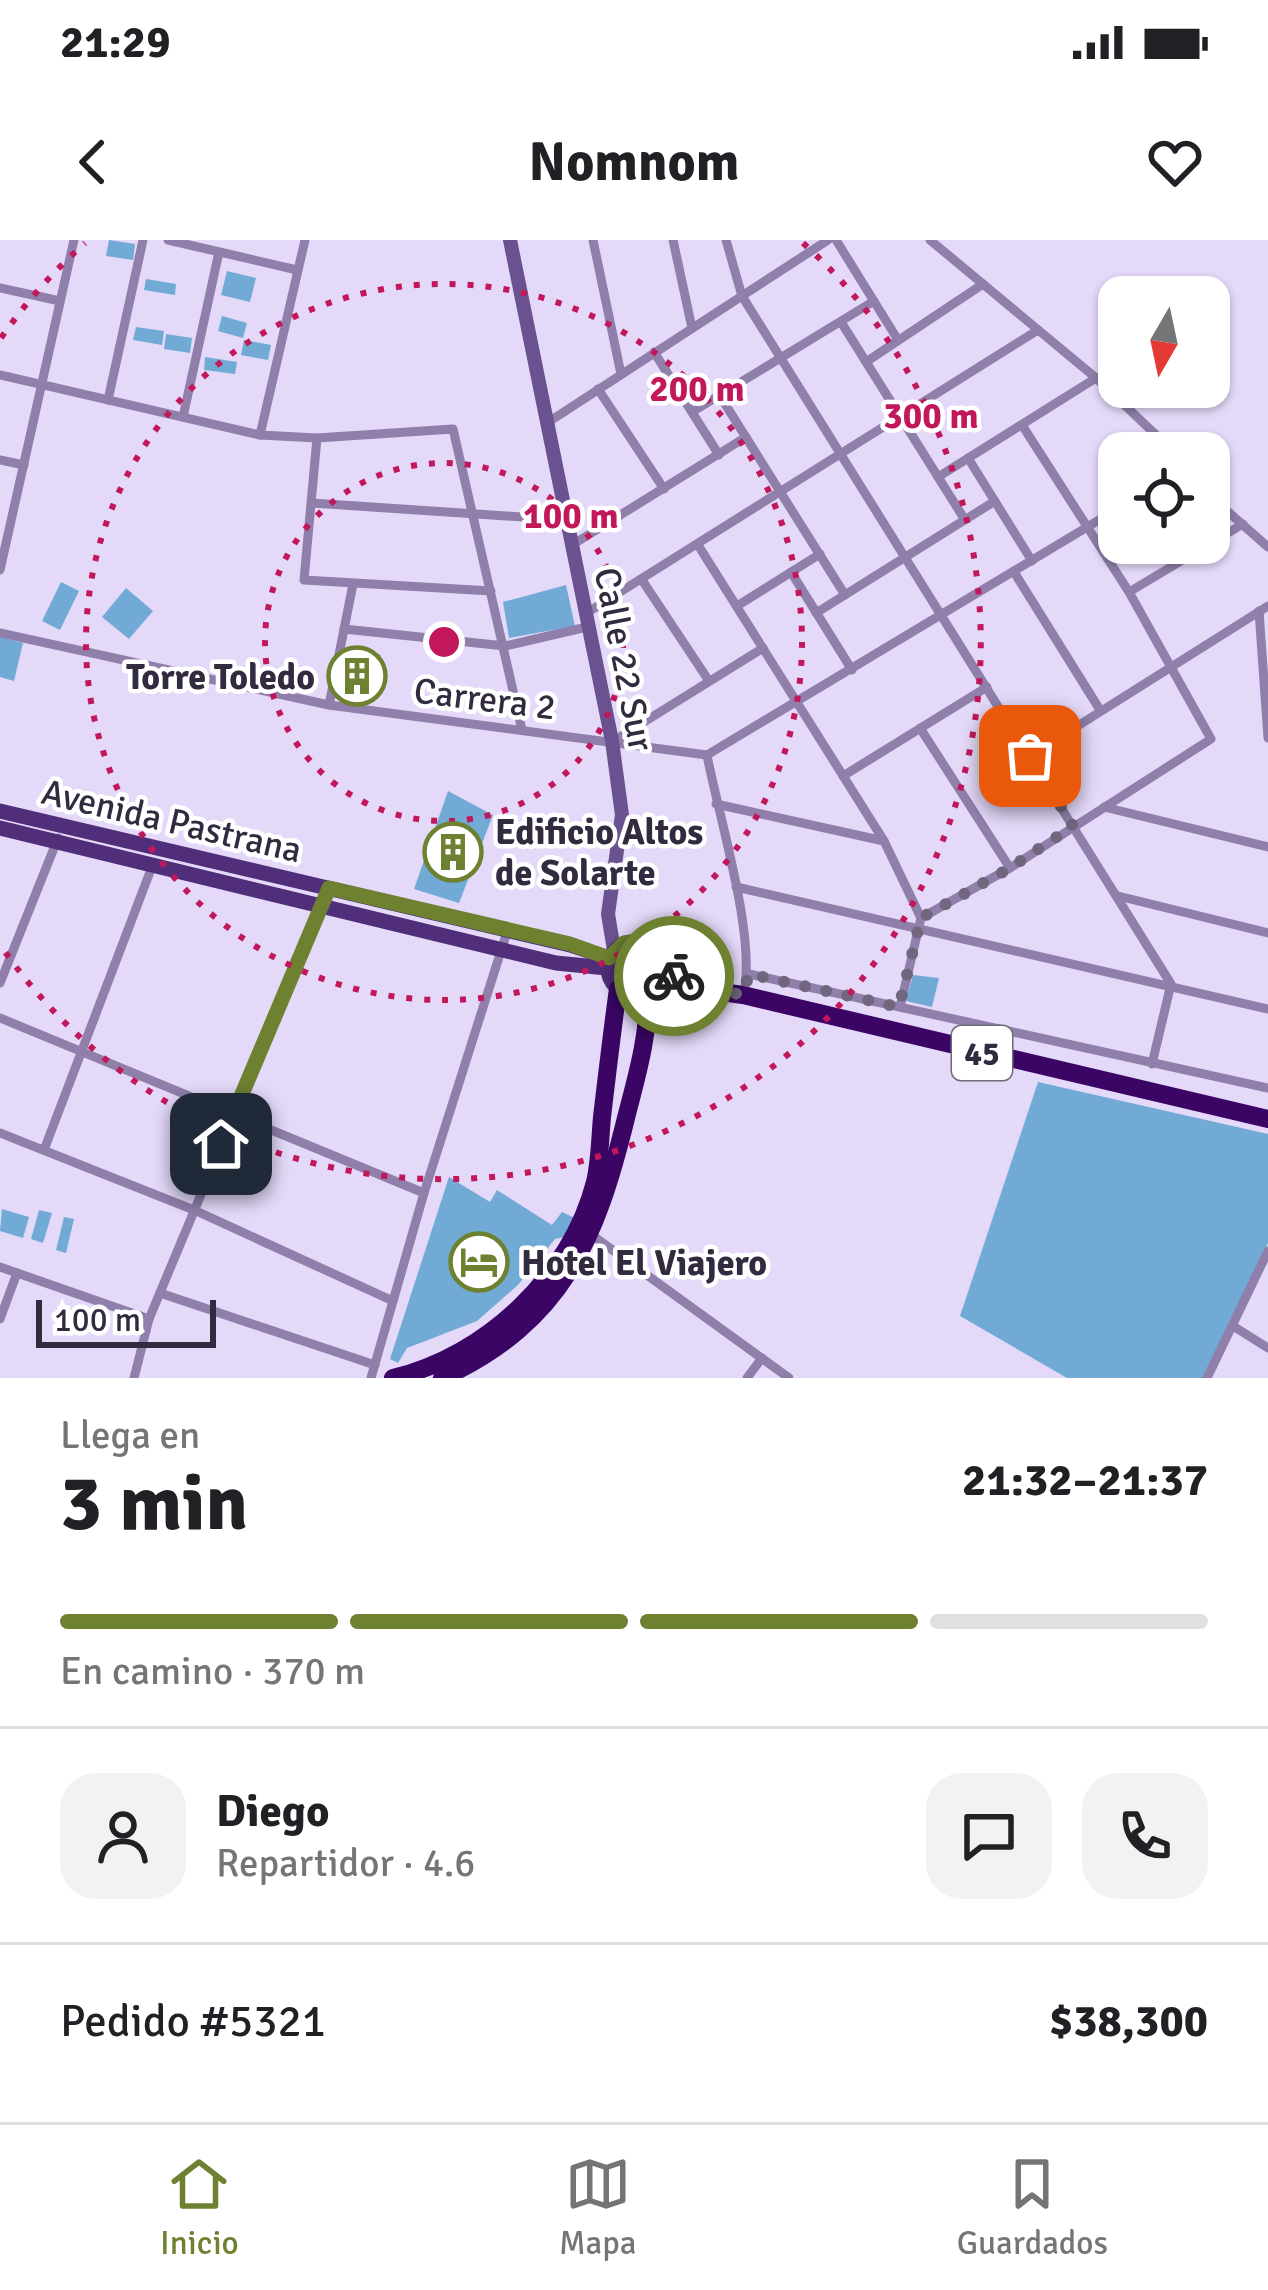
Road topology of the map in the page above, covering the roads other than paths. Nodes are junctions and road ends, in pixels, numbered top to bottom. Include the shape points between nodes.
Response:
1 (74, 240) edge
2 (143, 240) edge
3 (168, 240) edge
4 (304, 240) edge
5 (510, 240) edge
6 (593, 240) edge
7 (673, 240) edge
8 (726, 240) edge
9 (805, 240) edge
10 (832, 240) edge
11 (930, 240) edge
12 (219, 252) junction
13 (807, 253) junction
14 (297, 269) junction
15 (983, 284) junction
16 (0, 288) edge
17 (742, 296) junction
18 (60, 301) junction
19 (874, 302) junction
20 (841, 322) junction
21 (692, 328) junction
22 (1039, 330) junction
23 (898, 340) junction
24 (654, 352) junction
25 (781, 358) junction
26 (866, 362) junction
27 (621, 374) junction
28 (0, 375) edge
29 (1096, 378) junction
30 (42, 385) junction
31 (598, 389) junction
32 (720, 396) junction
33 (108, 400) junction
34 (692, 412) junction
35 (183, 417) junction
36 (900, 417) junction
37 (547, 423) junction
38 (1022, 424) junction
39 (1153, 432) edge
40 (260, 435) junction
41 (746, 437) junction
42 (317, 438) junction
43 (841, 453) junction
44 (719, 455) junction
45 (968, 458) junction
46 (0, 460) edge
47 (24, 465) junction
48 (938, 477) junction
49 (664, 489) junction
50 (780, 492) junction
51 (995, 501) junction
52 (312, 503) junction
53 (1230, 513) edge
54 (474, 514) junction
55 (567, 520) junction
56 (965, 520) junction
57 (1098, 521) edge
58 (1243, 524) junction
59 (1087, 528) junction
60 (572, 545) junction
61 (698, 545) junction
62 (3, 546) edge
63 (1268, 547) edge
64 (820, 554) junction
65 (906, 557) junction
66 (1033, 561) junction
67 (0, 570) edge
68 (791, 572) junction
69 (1014, 572) junction
70 (642, 580) junction
71 (353, 584) junction
72 (491, 591) junction
73 (1130, 592) junction
74 (845, 595) junction
75 (736, 606) junction
76 (1264, 609) edge
77 (816, 613) junction
78 (942, 616) junction
79 (586, 621) junction
80 (344, 629) junction
81 (0, 633) edge
82 (505, 646) junction
83 (763, 648) junction
84 (1169, 668) junction
85 (852, 670) junction
86 (709, 681) junction
87 (987, 687) junction
88 (797, 703) junction
89 (329, 705) junction
90 (1100, 710) junction
91 (920, 728) junction
92 (522, 730) junction
93 (1268, 738) edge
94 (612, 741) junction
95 (707, 755) junction
96 (1030, 756) junction
97 (843, 776) junction
98 (716, 804) junction
99 (1103, 807) junction
100 (0, 811) edge
101 (1073, 826) junction
102 (0, 828) edge
103 (59, 833) junction
104 (884, 841) junction
105 (1268, 847) edge
106 (155, 857) junction
107 (1010, 868) junction
108 (736, 887) junction
109 (326, 896) junction
110 (1118, 896) junction
111 (920, 923) junction
112 (1268, 932) edge
113 (505, 941) junction
114 (613, 954) junction
115 (749, 974) junction
116 (655, 981) junction
117 (0, 983) edge
118 (1171, 984) junction
119 (618, 989) junction
120 (743, 995) junction
121 (899, 1007) junction
122 (1268, 1009) edge
123 (0, 1018) edge
124 (82, 1051) junction
125 (1152, 1064) junction
126 (1268, 1088) edge
127 (235, 1112) junction
128 (1268, 1119) edge
129 (0, 1133) edge
130 (44, 1150) junction
131 (424, 1193) junction
132 (194, 1210) junction
133 (585, 1230) junction
134 (1268, 1251) edge
135 (0, 1267) edge
136 (17, 1273) junction
137 (160, 1293) junction
138 (393, 1301) junction
139 (0, 1319) edge
140 (149, 1319) junction
141 (1233, 1326) junction
142 (1268, 1348) edge
143 (762, 1358) junction
144 (375, 1364) junction
145 (134, 1378) edge
146 (371, 1378) edge
147 (393, 1378) edge
148 (442, 1378) edge
149 (747, 1378) edge
150 (788, 1378) edge
151 (1207, 1378) edge

1 - 18 street
2 - 33 street
3 - 12 street
4 - 14 street
5 - 37 main road, Calle 22 Sur
6 - 27 street
7 - 21 street
8 - 17 street
9 - 13 street
10 - 13 street
10 - 19 street
11 - 15 street
12 - 14 street
12 - 35 street
13 - 17 street
14 - 40 street
15 - 22 street
15 - 23 street
16 - 18 street
17 - 21 street
17 - 25 street
18 - 30 street
19 - 20 street
19 - 23 street
20 - 25 street
20 - 26 street
21 - 24 street
22 - 29 street
22 - 36 street
23 - 26 street
24 - 27 street
24 - 34 street
25 - 32 street
25 - 43 street
26 - 36 street
27 - 31 street
28 - 30 street
29 - 38 street
29 - 39 street
30 - 33 street
30 - 47 street
31 - 37 street
31 - 49 street
32 - 34 street
32 - 41 street
33 - 35 street
34 - 44 street
35 - 40 street
36 - 43 street
36 - 48 street
37 - 55 main road, Calle 22 Sur
38 - 45 street
38 - 59 street
40 - 42 street
41 - 44 street
41 - 50 street
42 - 52 street
42 - 54 street via 453,429
43 - 50 street
43 - 65 street
44 - 49 street
45 - 48 street
45 - 51 street
46 - 47 street
47 - 62 street
48 - 56 street
49 - 60 street
50 - 61 street
50 - 64 street
51 - 56 street
51 - 66 street
52 - 54 street
52 - 71 street via 304,580
53 - 58 street
54 - 55 street
54 - 72 street
55 - 60 main road, Calle 22 Sur
56 - 65 street
57 - 59 street
58 - 63 street
58 - 73 street
59 - 66 street
59 - 73 street
60 - 79 main road, Calle 22 Sur
61 - 70 street
61 - 75 street
62 - 67 street
64 - 68 street
64 - 74 street
65 - 74 street
65 - 78 street
66 - 69 street
68 - 75 street
68 - 77 street
69 - 78 street
69 - 90 street
70 - 79 street
70 - 86 street
71 - 72 street
71 - 80 street
72 - 82 street
73 - 84 street
74 - 77 street
75 - 83 street
76 - 84 street
76 - 93 street
77 - 85 street
78 - 85 street
78 - 87 street
79 - 82 street
79 - 94 main road, Calle 22 Sur
80 - 82 street
80 - 89 street
81 - 89 street, Carrera 2
82 - 92 street
83 - 86 street
83 - 88 street
84 - 90 street
84 - 99 street via 1210,732 1209,743
85 - 88 street
86 - 94 street
87 - 91 street
87 - 96 street
88 - 95 street
88 - 97 street
89 - 92 street, Carrera 2
90 - 96 street
91 - 97 street
91 - 107 street
92 - 94 street, Carrera 2
94 - 95 street, Carrera 2
94 - 114 main road, Calle 22 Sur via 622,815 608,914
95 - 98 street
96 - 101 street
97 - 104 street
98 - 104 street
98 - 108 street
99 - 101 street
99 - 105 street
100 - 103 main road, Avenida Pastrana
101 - 107 street
101 - 110 street
102 - 103 main road, Avenida Pastrana
103 - 106 main road, Avenida Pastrana
103 - 117 street
104 - 111 street
106 - 109 main road, Avenida Pastrana
106 - 124 street
107 - 111 street
108 - 111 street
108 - 115 street
109 - 113 main road, Avenida Pastrana
109 - 127 street
110 - 112 street
110 - 118 street
111 - 118 street
111 - 121 street
113 - 114 main road, Avenida Pastrana
113 - 131 street
114 - 116 main road via 638,941 650,946 658,957
114 - 119 main road via 610,980
115 - 120 street
115 - 121 street
116 - 119 main road via 633,994
116 - 120 highway, 45
116 - 133 highway via 609,1185
118 - 122 street
118 - 125 street
119 - 133 highway
120 - 128 highway, 45
121 - 125 street
123 - 124 street
124 - 127 street
124 - 130 street
125 - 126 street
127 - 131 street
127 - 132 street
129 - 130 street
130 - 132 street
131 - 138 street
132 - 137 street
132 - 138 street
133 - 143 street
133 - 147 highway via 500,1324 462,1352
133 - 148 highway via 543,1308 506,1342
134 - 141 street
135 - 136 street
136 - 139 street
136 - 140 street
137 - 140 street
137 - 144 street
138 - 144 street
140 - 145 street
141 - 142 street
141 - 151 street
143 - 149 street
143 - 150 street
144 - 146 street

